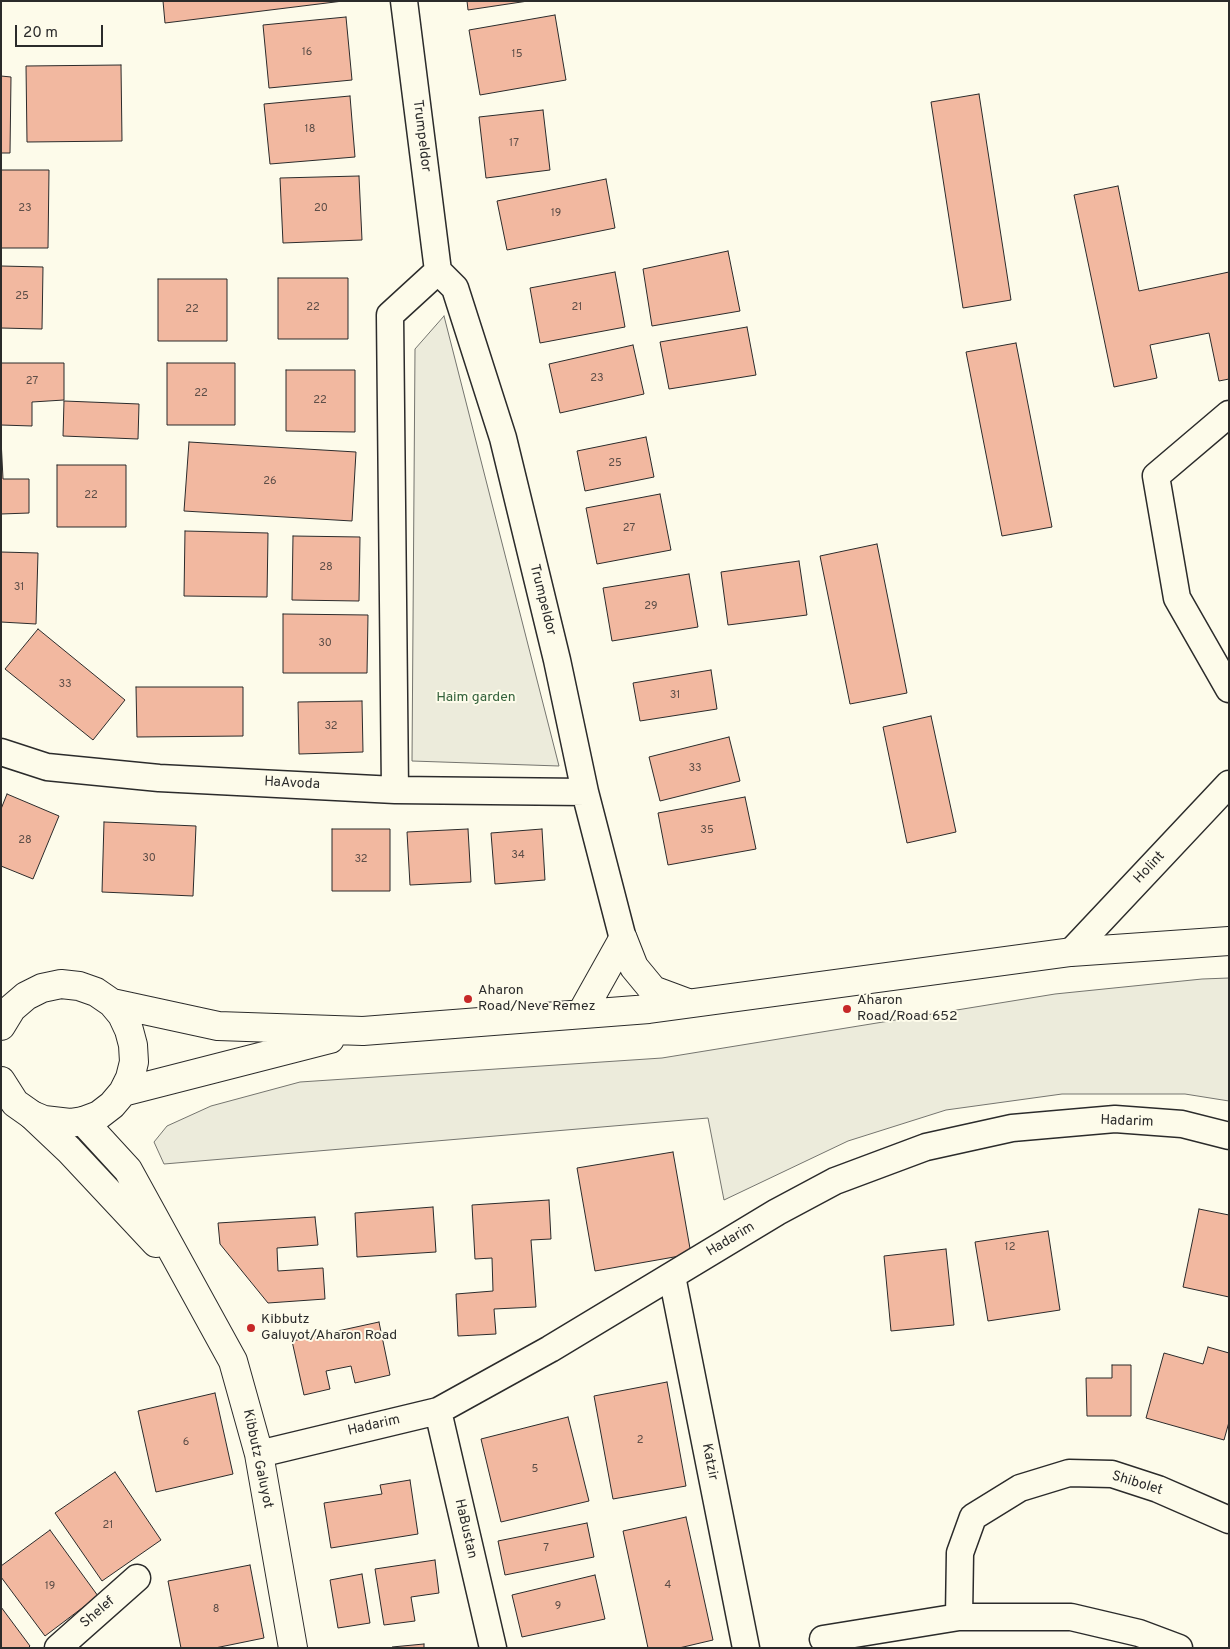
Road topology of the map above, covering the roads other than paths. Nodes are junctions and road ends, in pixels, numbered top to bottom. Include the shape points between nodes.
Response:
1 (404, 1) edge
2 (438, 271) junction
3 (1229, 414) edge
4 (1229, 689) edge
5 (1, 752) edge
6 (1229, 784) edge
7 (395, 790) junction
8 (585, 792) junction
9 (623, 939) junction
10 (1229, 940) edge
11 (1071, 952) junction
12 (112, 1002) junction
13 (689, 1003) junction
14 (581, 1014) junction
15 (2, 1024) edge
16 (363, 1031) junction
17 (4, 1090) edge
18 (123, 1092) junction
19 (32, 1115) junction
20 (83, 1121) junction
21 (1229, 1136) edge
22 (672, 1276) junction
23 (190, 1281) junction
24 (438, 1411) junction
25 (259, 1454) junction
26 (1229, 1520) edge
27 (137, 1578) dead end
28 (959, 1618) junction
29 (823, 1639) dead end
30 (58, 1648) edge
31 (293, 1648) edge
32 (493, 1648) edge
33 (746, 1648) edge
34 (1179, 1648) edge

1 - 2 street, Trumpeldor
2 - 7 street via 390,315
2 - 8 street, Trumpeldor via 455,288 503,438
3 - 4 street via 1156,476 1177,598
5 - 7 street, HaAvoda via 47,767 159,778
6 - 11 street, Holint
7 - 8 street, HaAvoda
8 - 9 street, Trumpeldor
9 - 13 main road via 634,968 654,990
9 - 14 main road
10 - 11 main road
11 - 13 main road
12 - 15 main road via 96,992 61,984 26,996 12,1008
12 - 16 main road via 218,1026
12 - 18 main road via 130,1030 133,1045 134,1062
13 - 14 main road
14 - 16 main road
16 - 18 main road
17 - 19 main road
18 - 20 main road via 99,1115
19 - 20 main road via 57,1123
19 - 23 main road, Kibbutz Galuyot via 141,1225
20 - 23 main road, Kibbutz Galuyot via 128,1170
21 - 22 street, Hadarim via 1182,1124 1115,1119 1012,1128 926,1147 835,1181
22 - 24 street, Hadarim
22 - 33 street, Katzir
23 - 25 main road, Kibbutz Galuyot via 233,1361
24 - 25 street, Hadarim
24 - 32 street, HaBustan
25 - 31 main road, Kibbutz Galuyot
26 - 28 street, Shibolet via 1158,1489 1112,1474 1069,1473 1020,1488 973,1517 960,1553
27 - 30 street, Shelef
28 - 29 street
28 - 34 street via 1070,1617 1138,1633

